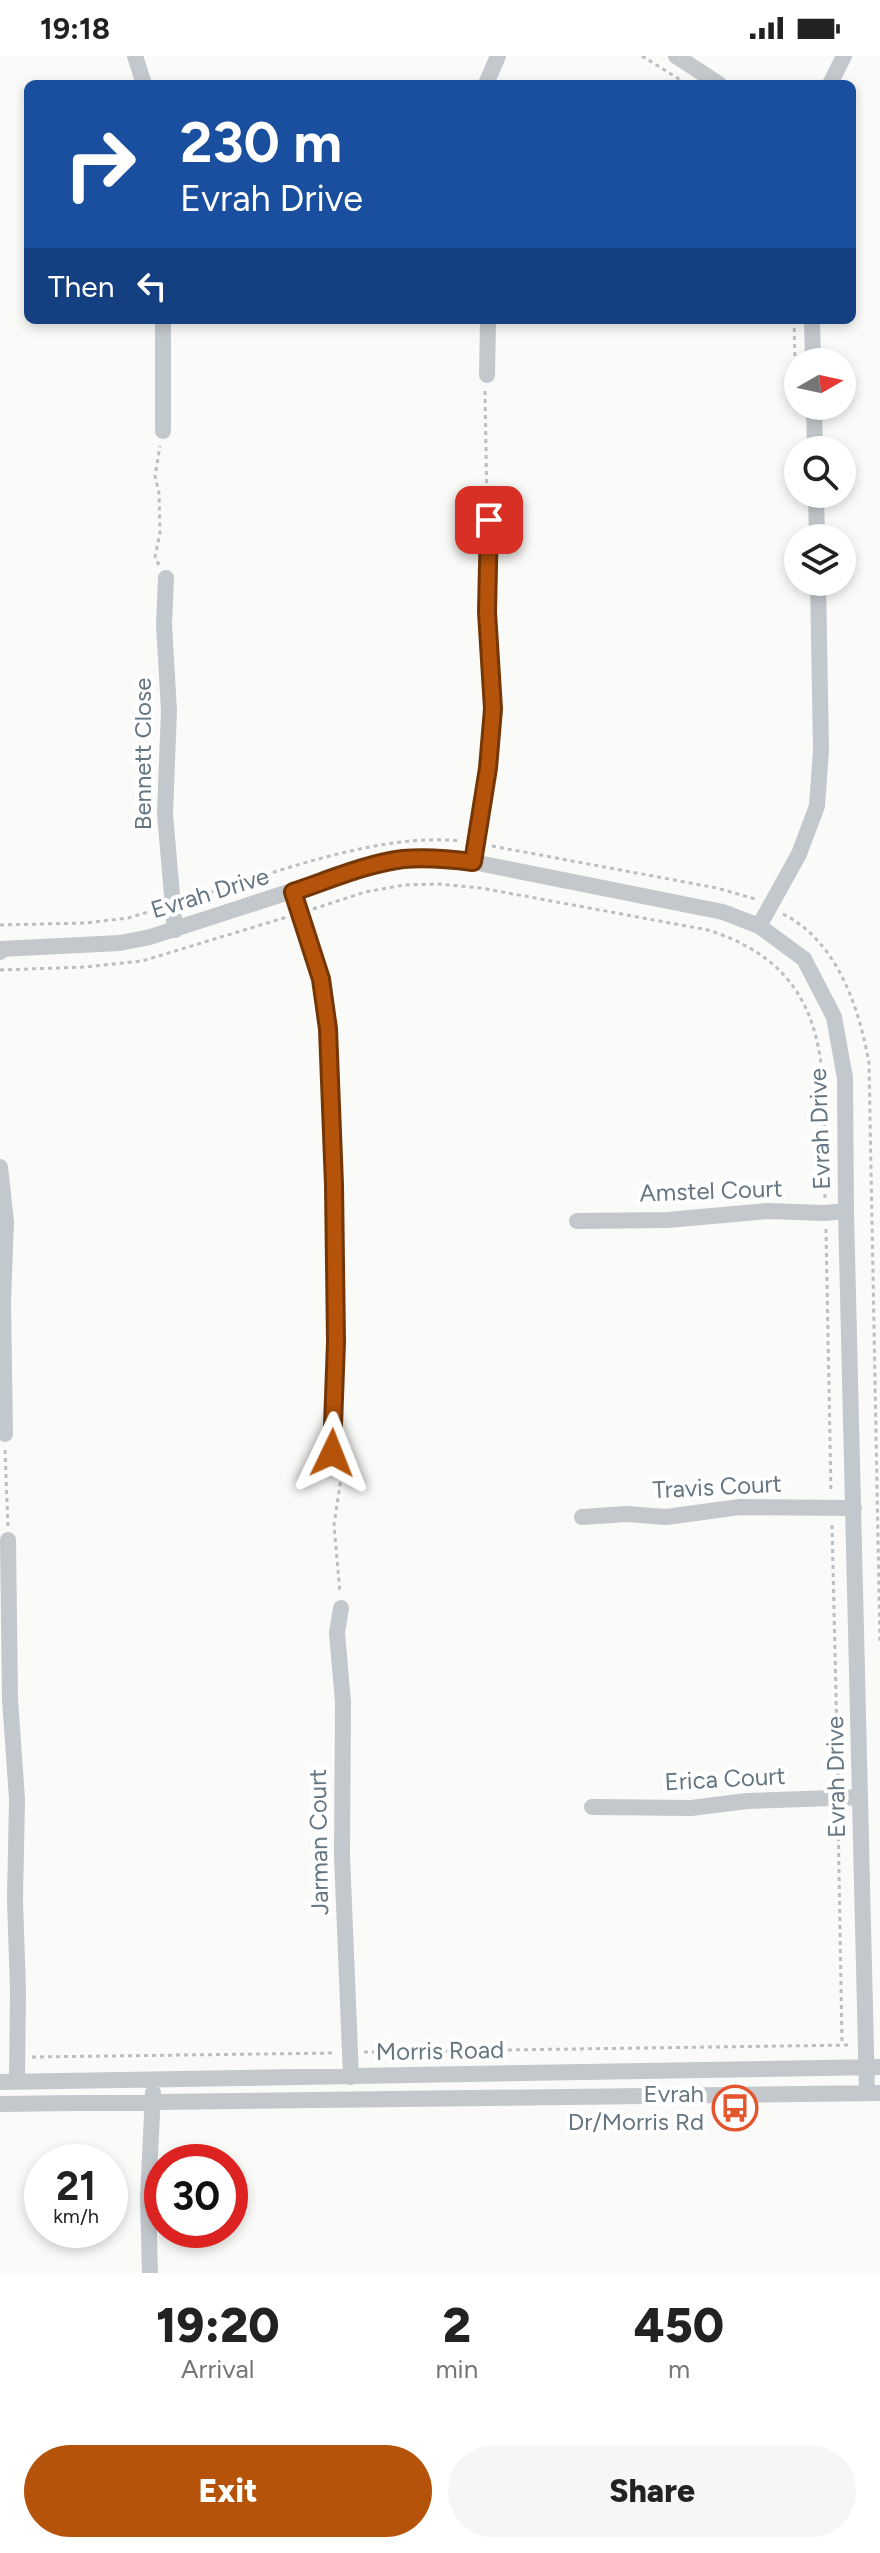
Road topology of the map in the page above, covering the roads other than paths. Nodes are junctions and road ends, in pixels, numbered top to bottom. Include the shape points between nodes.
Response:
1 (135, 56) edge
2 (498, 56) edge
3 (676, 56) edge
4 (844, 56) edge
5 (143, 80) edge
6 (488, 80) edge
7 (713, 80) edge
8 (832, 80) edge
9 (163, 324) edge
10 (488, 324) edge
11 (812, 324) edge
12 (813, 348) edge
13 (487, 375) road end
14 (163, 431) road end
15 (489, 520) road end
16 (166, 578) road end
17 (818, 596) edge
18 (473, 862) junction
19 (293, 892) junction
20 (759, 926) junction
21 (175, 930) junction
22 (0, 950) edge
23 (0, 1167) edge
24 (846, 1211) junction
25 (577, 1221) dead end
26 (5, 1434) road end
27 (332, 1453) road end
28 (854, 1508) junction
29 (582, 1517) dead end
30 (8, 1540) road end
31 (341, 1608) road end
32 (860, 1797) junction
33 (592, 1807) dead end
34 (873, 2067) edge
35 (351, 2077) junction
36 (152, 2079) junction
37 (56, 2081) junction
38 (8, 2082) edge
39 (874, 2093) edge
40 (153, 2101) junction
41 (56, 2103) junction
42 (0, 2104) edge
43 (150, 2273) edge

1 - 5 street
2 - 6 street
3 - 7 street
4 - 8 street
9 - 14 street
10 - 13 street
11 - 12 street
15 - 18 street via 493,709
16 - 21 street, Bennett Close via 165,814
17 - 20 street via 817,806 799,854
18 - 19 street, Evrah Drive via 389,861
18 - 20 street, Evrah Drive via 723,912
19 - 21 street, Evrah Drive
19 - 27 street via 321,979 328,1029 336,1342
20 - 24 street, Evrah Drive via 804,959 834,1017 845,1078
21 - 22 street, Evrah Drive via 120,943
23 - 26 street via 6,1222
24 - 25 street, Amstel Court
24 - 28 street, Evrah Drive
28 - 29 street, Travis Court via 740,1507 666,1517
28 - 32 street, Evrah Drive
30 - 38 street via 17,1799 17,2057
31 - 35 street, Jarman Court via 337,1633
32 - 33 street, Erica Court via 691,1808
32 - 34 street, Evrah Drive via 866,2045
34 - 35 street, Morris Road
34 - 39 street, Evrah Drive
35 - 36 street, Morris Road
36 - 37 street, Morris Road
36 - 40 street
37 - 38 street, Morris Road
37 - 41 street
39 - 40 street, Morris Road
40 - 41 street, Morris Road
40 - 43 street
41 - 42 street, Morris Road

